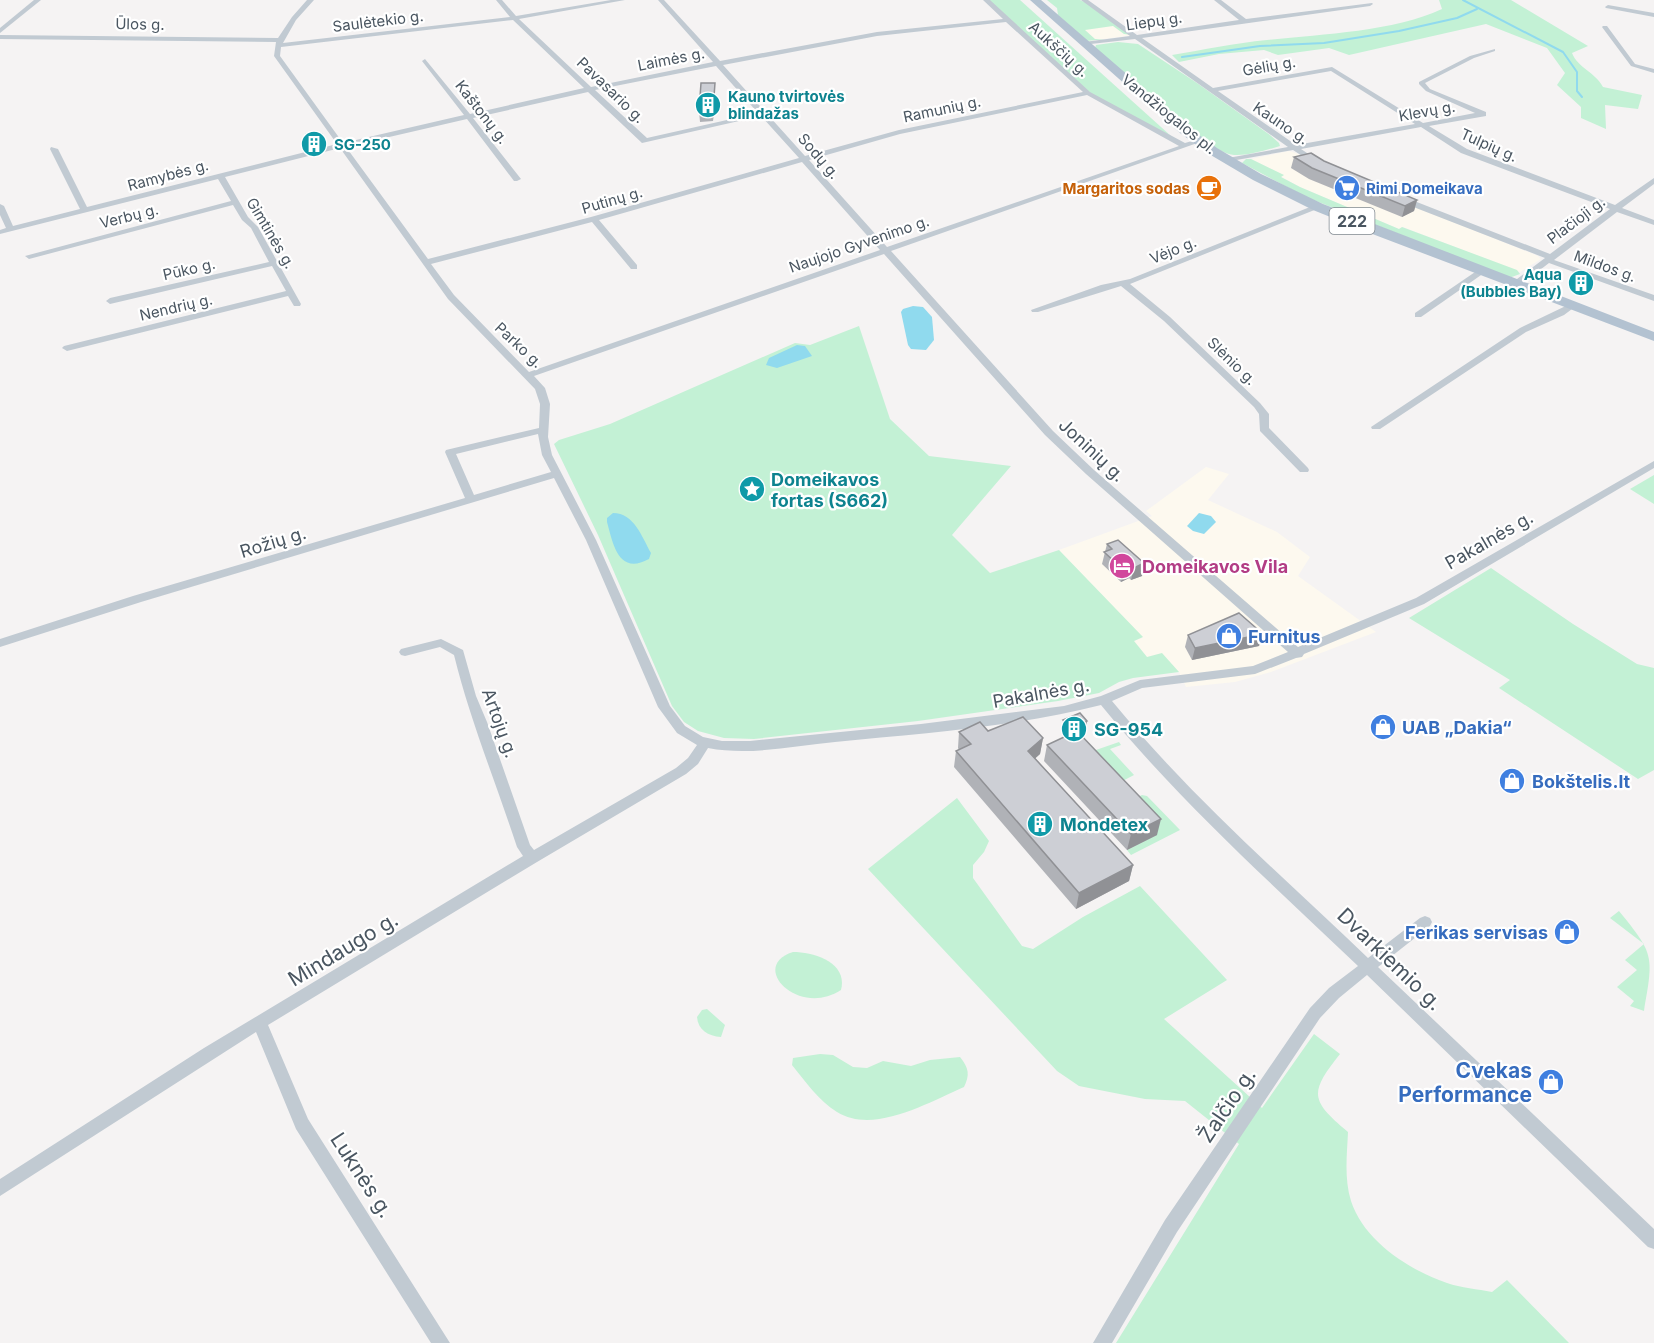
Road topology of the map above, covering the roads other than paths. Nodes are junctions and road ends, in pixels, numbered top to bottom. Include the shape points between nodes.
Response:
1 (38, 0) edge
2 (311, 0) edge
3 (500, 0) edge
4 (622, 0) edge
5 (661, 0) edge
6 (986, 0) edge
7 (1035, 0) edge
8 (1084, 0) edge
9 (1217, 0) edge
10 (1370, 4) dead end
11 (1608, 6) dead end
12 (1654, 15) edge
13 (514, 18) junction
14 (1008, 20) junction
15 (1244, 21) junction
16 (1605, 27) dead end
17 (0, 32) edge
18 (0, 37) edge
19 (1134, 37) junction
20 (280, 42) junction
21 (1084, 44) junction
22 (1493, 50) dead end
23 (425, 61) dead end
24 (718, 63) junction
25 (1332, 69) joint
26 (1654, 71) edge
27 (591, 90) junction
28 (1211, 90) junction
29 (1088, 93) junction
30 (761, 114) junction
31 (468, 117) junction
32 (1422, 126) junction
33 (1199, 141) junction
34 (343, 145) junction
35 (1183, 146) junction
36 (1293, 148) junction
37 (54, 149) dead end
38 (804, 159) junction
39 (1228, 160) junction
40 (1320, 165) edge
41 (220, 176) junction
42 (517, 179) dead end
43 (1654, 180) edge
44 (1396, 198) edge
45 (236, 202) junction
46 (0, 206) edge
47 (1318, 207) junction
48 (1614, 209) junction
49 (85, 211) junction
50 (594, 219) junction
51 (1654, 223) edge
52 (10, 229) junction
53 (0, 232) edge
54 (884, 250) junction
55 (28, 256) dead end
56 (1549, 259) junction
57 (427, 262) junction
58 (274, 263) junction
59 (634, 267) dead end
60 (1481, 271) junction
61 (1123, 283) junction
62 (1516, 284) junction
63 (290, 293) junction
64 (1654, 298) edge
65 (110, 302) dead end
66 (297, 304) dead end
67 (1572, 306) junction
68 (1035, 310) dead end
69 (1418, 315) dead end
70 (1654, 337) edge
71 (68, 348) dead end
72 (529, 375) junction
73 (1376, 427) dead end
74 (544, 430) junction
75 (1654, 464) edge
76 (1304, 470) dead end
77 (556, 474) junction
78 (471, 498) junction
79 (0, 643) edge
80 (405, 652) dead end
81 (1298, 654) junction
82 (1104, 700) junction
83 (704, 744) junction
84 (532, 858) junction
85 (1425, 922) dead end
86 (1369, 968) junction
87 (260, 1023) junction
88 (0, 1188) edge
89 (1654, 1241) edge
90 (441, 1343) edge
91 (1102, 1343) edge

1 - 17 street
2 - 20 street
3 - 13 street, Pavasario g.
4 - 13 street, Saulėtekio g.
5 - 24 street, Sodų g.
6 - 14 street, Aukščių g.
7 - 21 main road, Vandžiogalos pl. / 222
8 - 19 street, Kauno g.
9 - 15 street
10 - 15 street, Liepų g.
11 - 12 street
13 - 20 street, Saulėtekio g.
13 - 27 street, Pavasario g.
14 - 24 street, Laimės g. via 877,34
14 - 29 street, Aukščių g.
15 - 19 street, Liepų g.
16 - 26 street via 1633,66
18 - 20 street, Ūlos g.
19 - 21 street, Liepų g.
19 - 28 street, Kauno g.
20 - 34 street, Parko g. via 277,56
21 - 33 main road, Vandžiogalos pl. / 222
22 - 32 street, Klevų g. via 1421,83 1428,90 1483,114
23 - 31 street, Kaštonų g.
24 - 27 street, Laimės g.
24 - 30 street, Sodų g.
25 - 28 street, Gėlių g.
25 - 32 street, Tulpių g.
27 - 30 street, Pavasario g. via 647,142
27 - 31 street, Laimės g.
28 - 36 street, Kauno g.
29 - 35 street, Aukščių g.
29 - 38 street, Ramunių g. via 901,131
30 - 38 street, Sodų g.
31 - 34 street, Laimės g.
31 - 42 street, Kaštonų g.
32 - 36 street, Klevų g.
32 - 48 street, Tulpių g. via 1477,158
33 - 35 street, Naujojo Gyvenimo g.
33 - 39 main road, Vandžiogalos pl. / 222
34 - 41 street, Ramybės g.
34 - 57 street, Parko g.
35 - 54 street, Naujojo Gyvenimo g.
36 - 39 street, Klevų g.
36 - 40 street, Kauno g.
37 - 49 street
38 - 50 street, Putinų g.
38 - 54 street, Sodų g.
39 - 47 main road, Vandžiogalos pl. / 222
41 - 45 street, Gimtinės g.
41 - 49 street, Ramybės g.
43 - 48 street, Plačioji g.
44 - 56 street
45 - 55 street, Verbų g.
45 - 58 street, Gimtinės g. via 255,226
46 - 52 street
47 - 60 main road, Vandžiogalos pl. / 222
47 - 61 street, Vėjo g.
48 - 51 street, Tulpių g.
48 - 56 street, Plačioji g.
49 - 52 street, Ramybės g.
50 - 57 street, Putinų g.
50 - 59 street
52 - 53 street, Ramybės g.
54 - 72 street, Naujojo Gyvenimo g.
54 - 81 street, Joninių g. via 1069,452
56 - 62 street, Plačioji g.
56 - 64 street, Mildos g.
57 - 72 street, Parko g. via 465,314
58 - 63 street, Gimtinės g.
58 - 65 street, Pūko g.
60 - 62 main road, Vandžiogalos pl. / 222
60 - 69 street
61 - 68 street, Vėjo g.
61 - 76 street, Slėnio g. via 1177,328 1257,405 1264,414 1264,429
62 - 67 main road, Vandžiogalos pl. / 222
63 - 66 street, Gimtinės g.
63 - 71 street, Nendrių g.
67 - 70 main road, Vandžiogalos pl. / 222
67 - 73 street via 1535,322
72 - 74 street, Parko g. via 543,394
74 - 77 street, Parko g. via 544,445
74 - 78 street via 450,452
75 - 81 street, Pakalnės g. via 1420,601
77 - 78 street, Rožių g.
77 - 83 street, Parko g. via 591,540 663,707 681,732
78 - 79 street, Rožių g.
80 - 84 street, Artojų g. via 441,643 459,653 470,696 524,847
81 - 82 street, Pakalnės g. via 1240,673 1140,684
82 - 83 street, Pakalnės g. via 1064,710 921,729 750,746
82 - 86 street, Dvarkiemio g. via 1191,797
83 - 84 street, Mindaugo g. via 681,771
84 - 87 street, Mindaugo g.
85 - 86 street, Žalčio g.
86 - 89 street, Dvarkiemio g.
86 - 91 street, Žalčio g. via 1334,993 1315,1013 1171,1226
87 - 88 street, Mindaugo g.
87 - 90 street, Luknės g. via 302,1124

